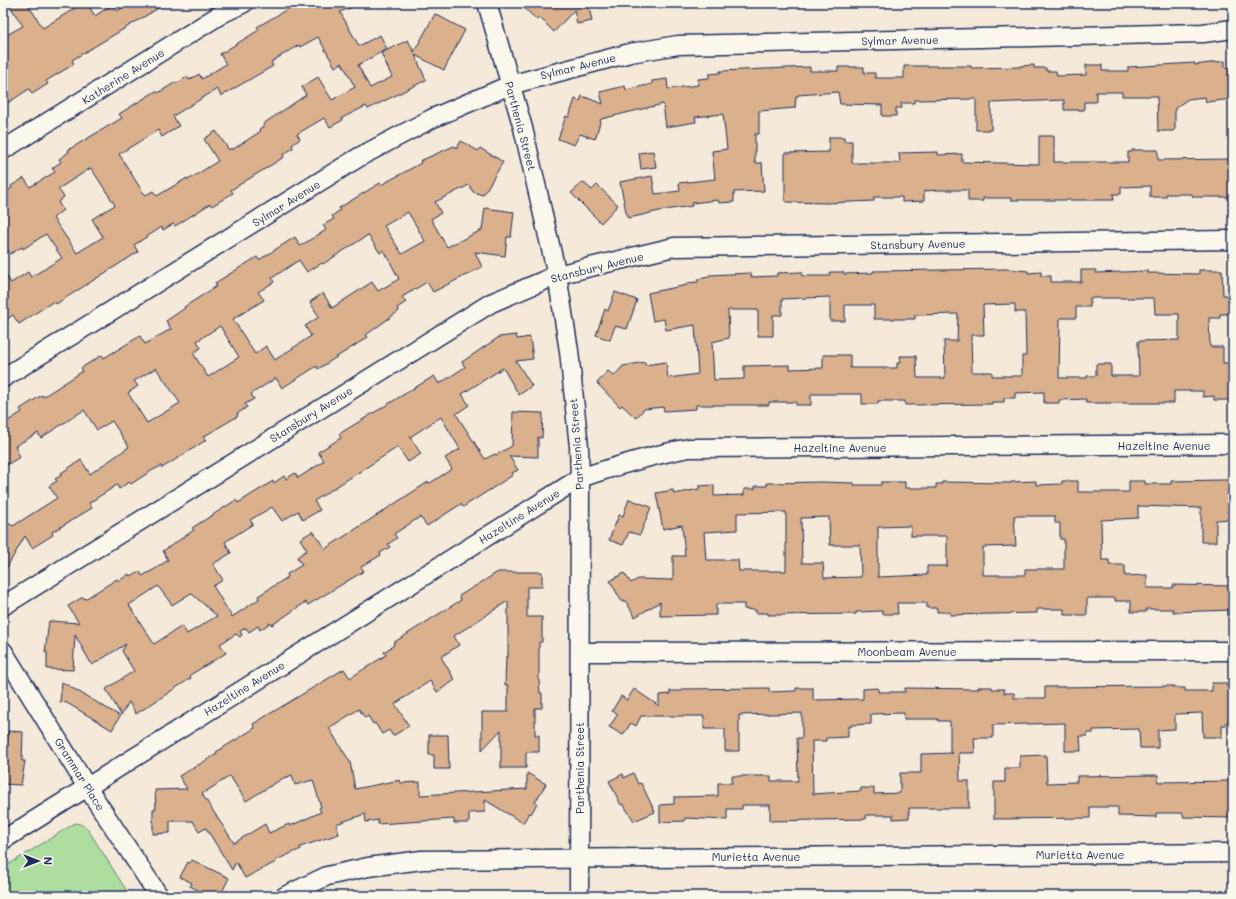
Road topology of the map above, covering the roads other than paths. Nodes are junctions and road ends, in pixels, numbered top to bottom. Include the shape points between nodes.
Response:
1 (244, 3) edge
2 (487, 3) edge
3 (1233, 29) edge
4 (510, 85) junction
5 (3, 150) edge
6 (1233, 240) edge
7 (557, 275) junction
8 (3, 378) edge
9 (1233, 444) edge
10 (580, 478) junction
11 (3, 606) edge
12 (1233, 650) edge
13 (3, 651) edge
14 (580, 652) junction
15 (87, 787) junction
16 (3, 840) edge
17 (1233, 853) edge
18 (579, 858) junction
19 (159, 896) edge
20 (285, 896) edge
21 (579, 896) edge

1 - 5 street, Katherine Avenue via 223,13
2 - 4 street, Parthenia Street
3 - 4 street, Sylmar Avenue via 1203,33 678,45 623,55
4 - 7 street, Parthenia Street via 523,128
4 - 8 street, Sylmar Avenue via 433,118 361,156
6 - 7 street, Stansbury Avenue via 674,247
7 - 10 street, Parthenia Street via 569,350
7 - 11 street, Stansbury Avenue via 491,303
9 - 10 street, Hazeltine Avenue via 689,448 650,456
10 - 14 street, Parthenia Street
10 - 15 street, Hazeltine Avenue
12 - 14 street, Moonbeam Avenue
13 - 15 street, Grammar Place
14 - 18 street, Parthenia Street
15 - 16 street, Hazeltine Avenue
15 - 19 street, Grammar Place
17 - 18 street, Murietta Avenue
18 - 20 street, Murietta Avenue via 422,860 368,867 327,876
18 - 21 street, Parthenia Street

